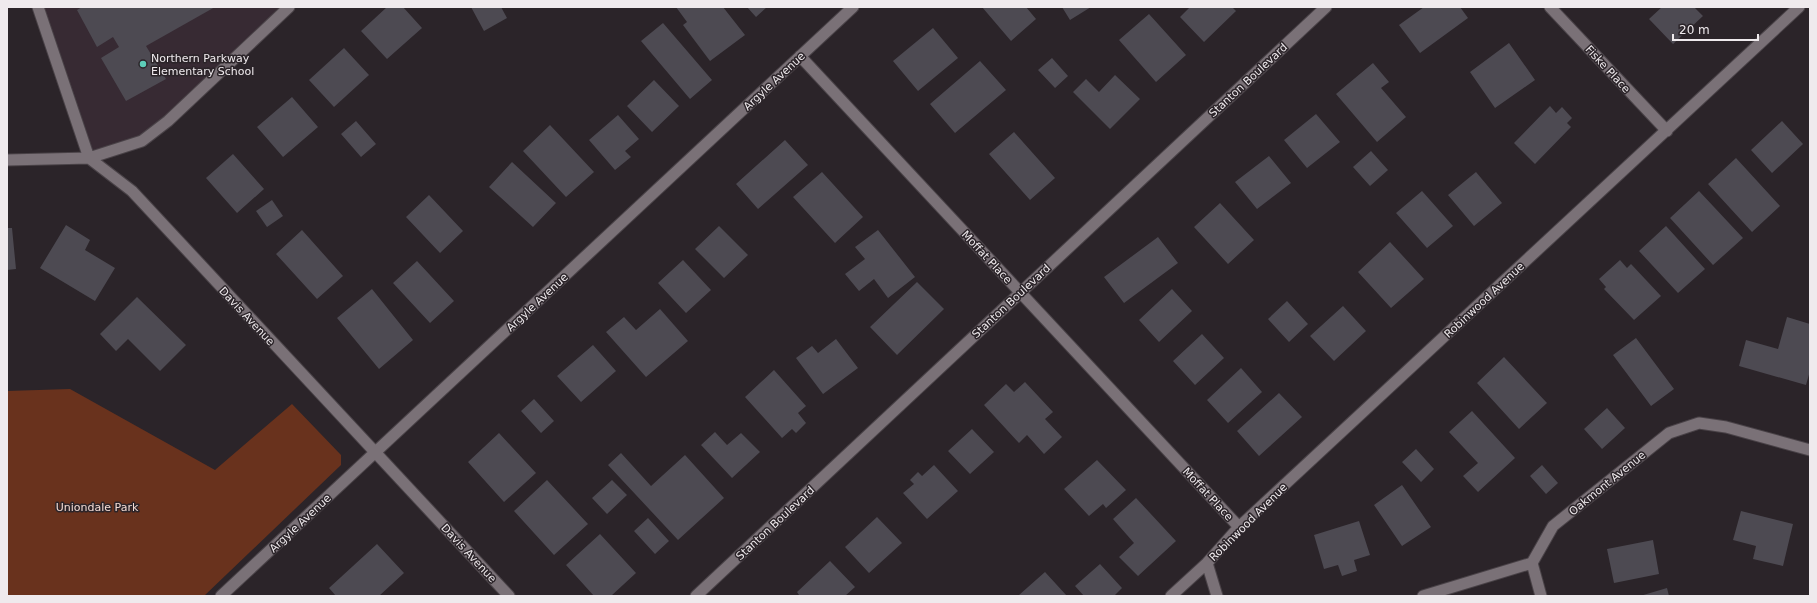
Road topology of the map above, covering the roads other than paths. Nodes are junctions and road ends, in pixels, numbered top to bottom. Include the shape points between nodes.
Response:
1 (38, 7) edge
2 (289, 7) edge
3 (853, 7) edge
4 (1326, 7) edge
5 (1550, 7) edge
6 (1799, 7) edge
7 (800, 56) junction
8 (1667, 131) junction
9 (89, 158) junction
10 (7, 160) edge
11 (1021, 293) junction
12 (1810, 450) edge
13 (376, 453) junction
14 (1239, 528) junction
15 (1207, 563) junction
16 (1532, 563) junction
17 (221, 596) edge
18 (509, 596) edge
19 (696, 596) edge
20 (1171, 596) edge
21 (1217, 596) edge
22 (1423, 596) edge
23 (1541, 596) edge

1 - 9 street
2 - 9 street via 168,121 142,141
3 - 7 street, Argyle Avenue
4 - 11 street, Stanton Boulevard
5 - 8 street, Fiske Place
6 - 8 street, Robinwood Avenue
7 - 11 street, Moffat Place
7 - 13 street, Argyle Avenue
8 - 14 street, Robinwood Avenue
9 - 10 street
9 - 13 street, Davis Avenue via 132,191
11 - 14 street, Moffat Place
11 - 19 street, Stanton Boulevard
12 - 16 street, Oakmont Avenue via 1726,427 1699,423 1669,433 1553,526
13 - 17 street, Argyle Avenue
13 - 18 street, Davis Avenue
14 - 15 street, Robinwood Avenue
15 - 20 street, Robinwood Avenue
15 - 21 street
16 - 22 street
16 - 23 street

